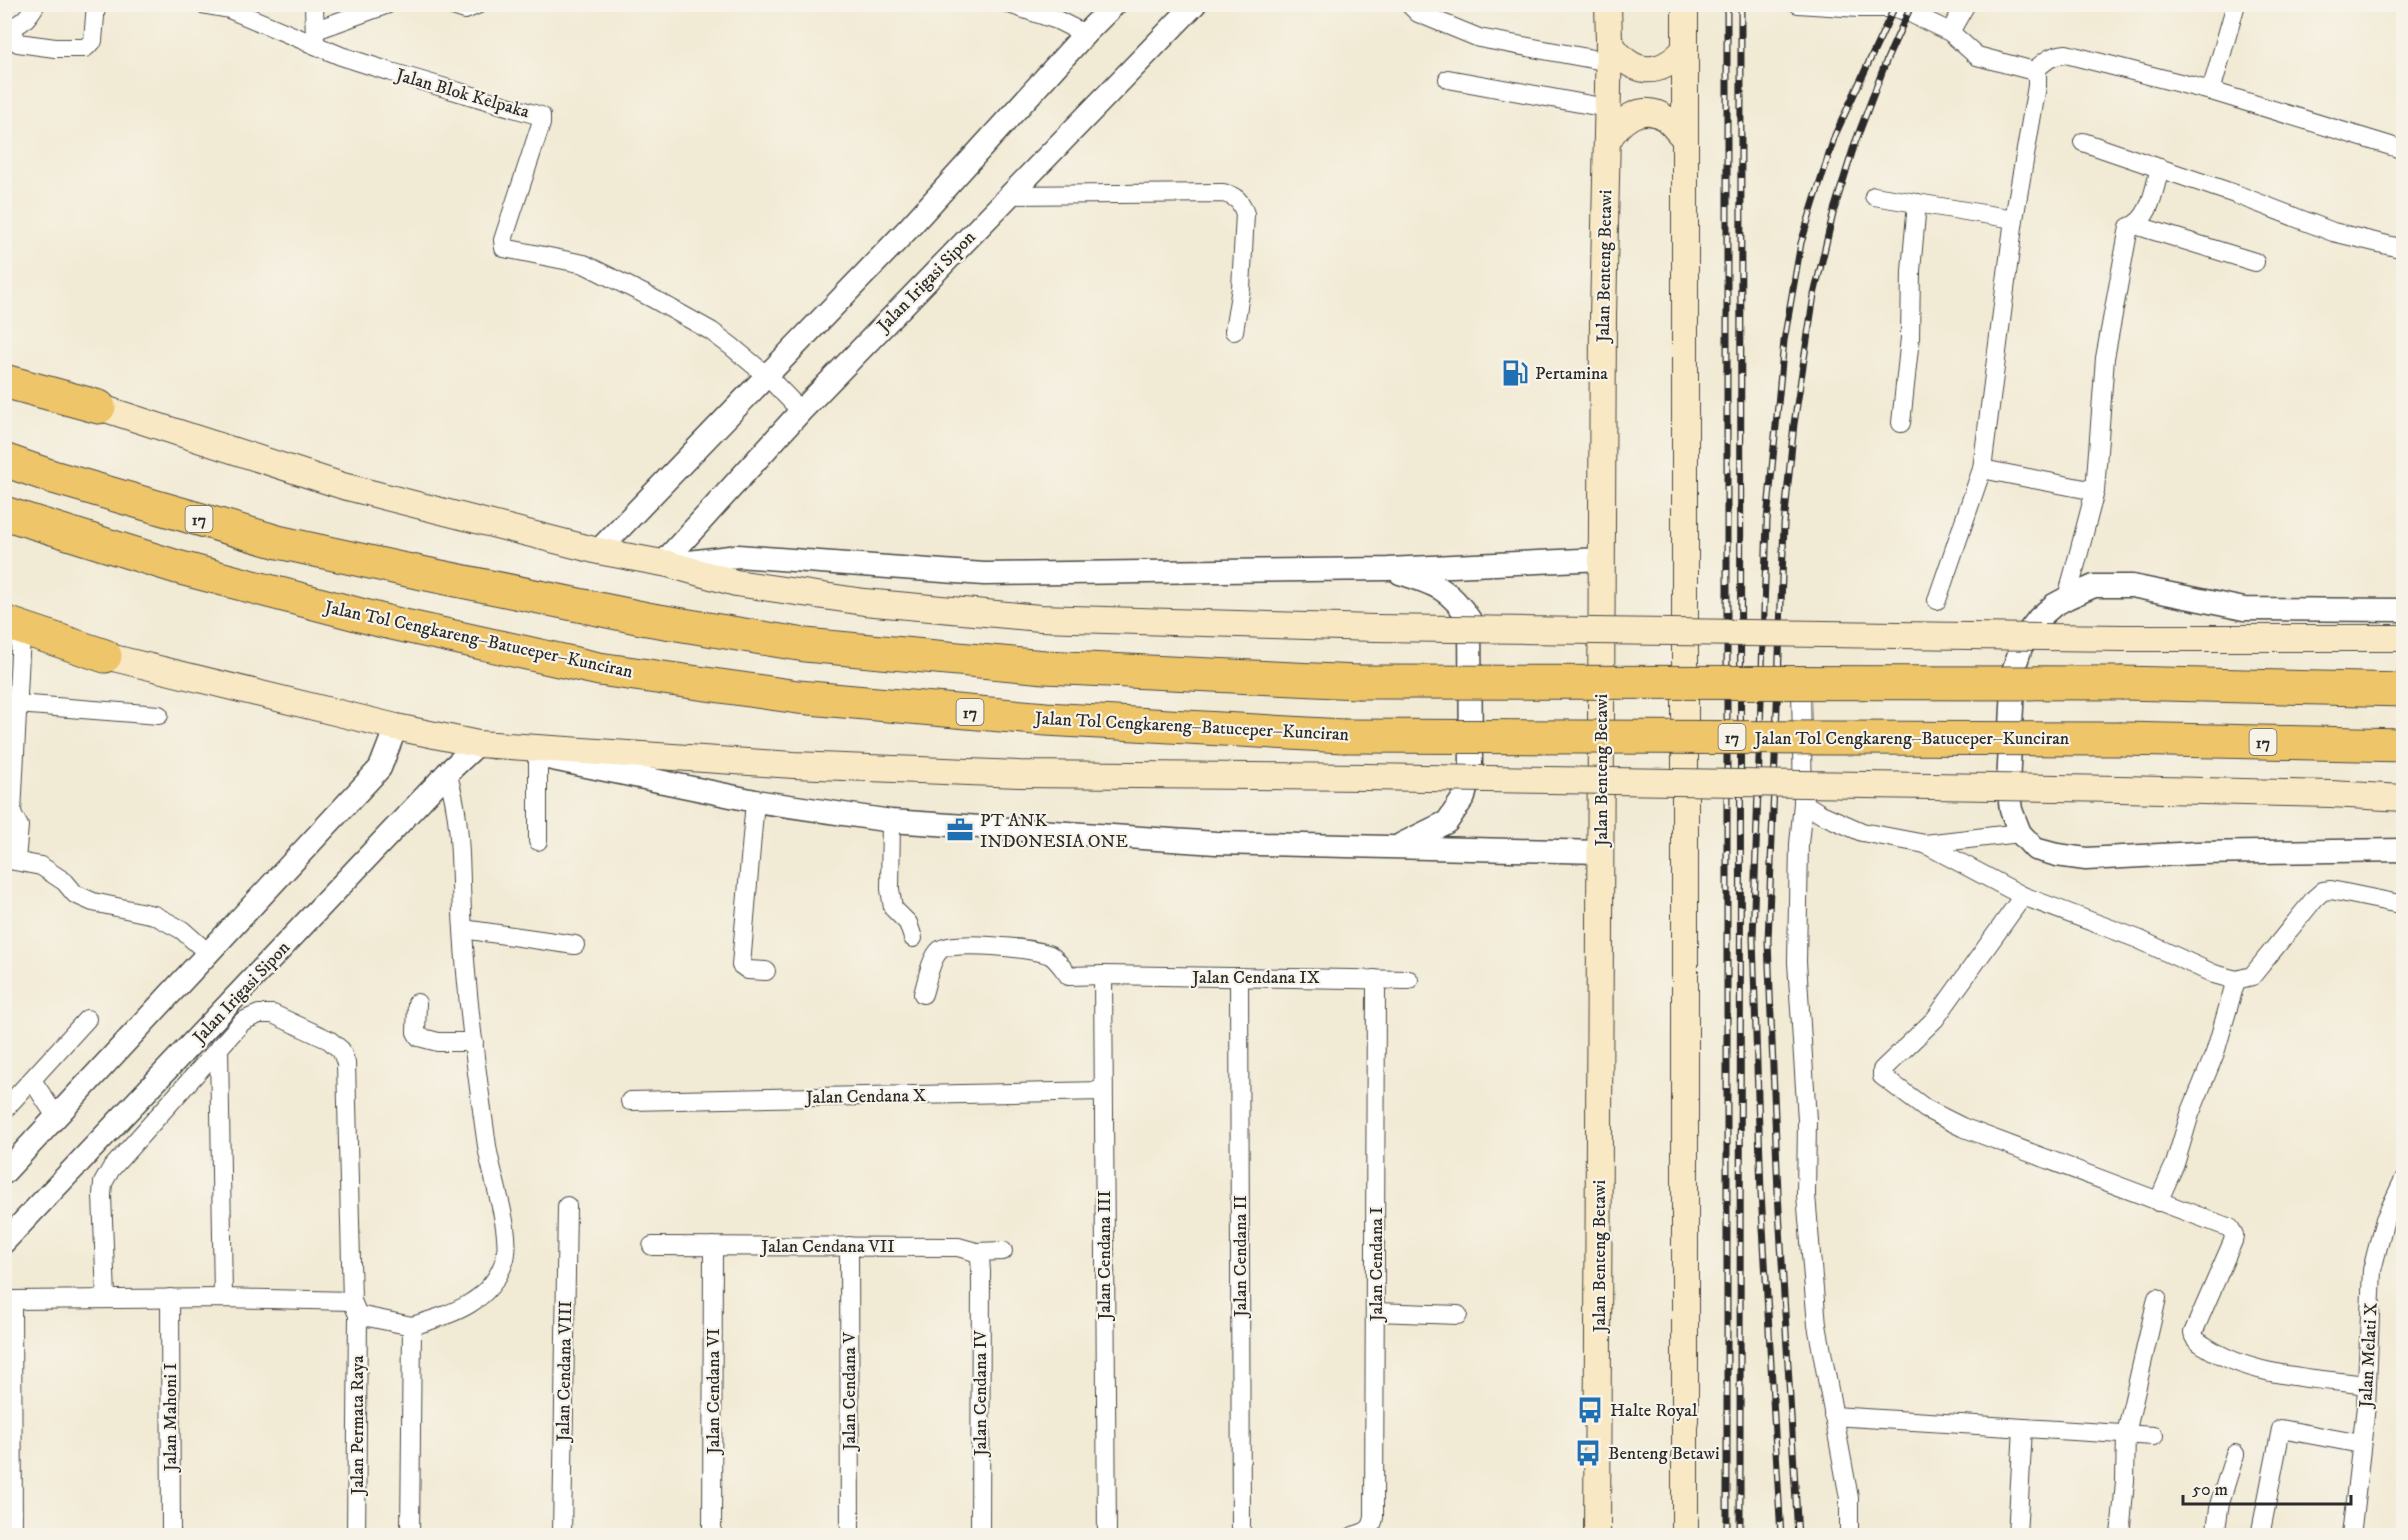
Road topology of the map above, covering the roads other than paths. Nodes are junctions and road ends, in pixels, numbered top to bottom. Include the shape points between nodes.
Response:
1 (36, 4) edge
2 (96, 4) edge
3 (201, 4) edge
4 (314, 4) edge
5 (388, 4) edge
6 (447, 4) edge
7 (479, 4) edge
8 (1009, 4) edge
9 (1115, 4) edge
10 (1195, 4) edge
11 (1409, 4) edge
12 (1608, 4) edge
13 (1685, 4) edge
14 (1798, 4) edge
15 (1966, 4) edge
16 (2236, 4) edge
17 (1872, 6) edge
18 (7, 28) edge
19 (1950, 32) junction
20 (1085, 34) junction
21 (315, 37) junction
22 (1685, 49) junction
23 (1609, 52) junction
24 (2034, 71) junction
25 (1448, 79) dead end
26 (2211, 91) junction
27 (1608, 108) junction
28 (1685, 139) junction
29 (1607, 142) junction
30 (2083, 142) dead end
31 (2403, 150) edge
32 (2160, 168) junction
33 (1011, 195) junction
34 (1874, 196) dead end
35 (1917, 203) junction
36 (2014, 219) junction
37 (2135, 225) junction
38 (2403, 249) edge
39 (2255, 262) dead end
40 (1234, 331) dead end
41 (4, 364) edge
42 (767, 376) junction
43 (4, 381) edge
44 (99, 407) junction
45 (799, 409) junction
46 (1901, 423) dead end
47 (4, 460) edge
48 (1982, 470) junction
49 (2095, 491) junction
50 (4, 513) edge
51 (601, 551) junction
52 (1602, 559) junction
53 (663, 563) junction
54 (1388, 569) junction
55 (2067, 598) junction
56 (1937, 600) dead end
57 (2403, 610) edge
58 (10, 628) edge
59 (2403, 638) edge
60 (105, 656) joint
61 (1801, 688) dead end
62 (2403, 690) edge
63 (18, 704) junction
64 (159, 715) dead end
65 (406, 730) junction
66 (472, 743) junction
67 (2403, 745) edge
68 (538, 757) junction
69 (447, 772) junction
70 (2403, 798) edge
71 (755, 801) junction
72 (1803, 803) junction
73 (891, 821) junction
74 (2020, 833) junction
75 (538, 842) dead end
76 (1925, 844) junction
77 (1398, 846) junction
78 (2403, 850) edge
79 (1601, 852) junction
80 (10, 859) edge
81 (2023, 896) junction
82 (2403, 905) edge
83 (463, 929) junction
84 (913, 938) dead end
85 (575, 945) dead end
86 (209, 954) junction
87 (766, 972) dead end
88 (1103, 975) junction
89 (1239, 977) junction
90 (1374, 979) junction
91 (1408, 980) dead end
92 (2236, 980) junction
93 (923, 994) dead end
94 (417, 1003) dead end
95 (87, 1019) dead end
96 (474, 1042) junction
97 (219, 1047) junction
98 (32, 1080) junction
99 (1103, 1091) junction
100 (630, 1101) dead end
101 (4, 1110) edge
102 (57, 1118) junction
103 (4, 1173) edge
104 (2403, 1179) edge
105 (2158, 1202) junction
106 (567, 1206) dead end
107 (4, 1242) edge
108 (652, 1246) dead end
109 (713, 1246) junction
110 (849, 1246) junction
111 (1003, 1251) dead end
112 (976, 1252) junction
113 (106, 1297) junction
114 (170, 1298) junction
115 (223, 1298) junction
116 (2157, 1298) dead end
117 (8, 1301) edge
118 (355, 1308) junction
119 (1376, 1312) junction
120 (1458, 1315) dead end
121 (412, 1326) junction
122 (2367, 1385) junction
123 (1833, 1416) junction
124 (2023, 1428) junction
125 (2126, 1434) junction
126 (2154, 1436) dead end
127 (2361, 1444) junction
128 (2235, 1454) dead end
129 (13, 1536) edge
130 (171, 1536) edge
131 (356, 1536) edge
132 (410, 1536) edge
133 (562, 1536) edge
134 (712, 1536) edge
135 (850, 1536) edge
136 (980, 1536) edge
137 (1107, 1536) edge
138 (1240, 1536) edge
139 (1353, 1536) edge
140 (1597, 1536) edge
141 (1685, 1536) edge
142 (1849, 1536) edge
143 (2017, 1536) edge
144 (2120, 1536) edge
145 (2215, 1536) edge
146 (2260, 1536) edge
147 (2351, 1536) edge

1 - 18 street via 26,19
2 - 18 street via 93,41 85,48 18,44
3 - 21 street, Jalan Blok Kelpaka
4 - 21 street
5 - 21 street
6 - 7 street via 465,10
8 - 20 street
9 - 20 street
10 - 33 street, Jalan Irigasi Sipon
11 - 23 street via 1418,13 1479,38
12 - 23 main road, Jalan Benteng Betawi
13 - 22 main road
14 - 17 street
15 - 19 street
16 - 26 street
17 - 19 street via 1908,12
19 - 24 street via 1977,56
20 - 42 street via 908,229
21 - 42 street, Jalan Blok Kelpaka via 341,56 541,116 503,240 504,248 584,264 600,271 711,331
22 - 23 main road via 1669,65 1638,68
22 - 28 main road
23 - 27 main road, Jalan Benteng Betawi
24 - 26 street via 2047,59 2066,54
24 - 36 street via 2037,86
25 - 27 street
26 - 31 street
27 - 29 main road, Jalan Benteng Betawi
28 - 29 main road via 1665,117 1636,113 1614,129
28 - 141 main road
29 - 52 main road, Jalan Benteng Betawi
30 - 32 street
32 - 37 street via 2144,217
32 - 38 street via 2333,232
33 - 40 street via 1233,196 1245,214
33 - 45 street, Jalan Irigasi Sipon
34 - 35 street
35 - 36 street
35 - 46 street
36 - 48 street
37 - 39 street
37 - 49 street via 2129,227 2105,358
41 - 44 main road
42 - 45 street, Jalan Blok Kelpaka
42 - 51 street
43 - 44 highway
44 - 51 main road via 343,486
45 - 53 street, Jalan Irigasi Sipon
47 - 62 highway, 17, bridge via 278,542 647,619 805,645 1046,668 1357,682 2123,683
48 - 49 street
48 - 56 street
49 - 55 street
50 - 67 highway, Jalan Tol Cengkareng–Batuceper–Kunciran / 17, bridge via 177,567 387,622 599,669 798,697 1046,719 1343,736 2122,739
51 - 53 main road
52 - 54 street
52 - 79 main road, Jalan Benteng Betawi
53 - 54 street via 738,556 984,574
53 - 59 main road, bridge via 736,583 853,600 1040,618 1375,628
54 - 77 street via 1436,585 1458,601 1470,620 1471,768 1464,797 1447,822
55 - 57 street via 2094,586 2132,586 2244,609
55 - 74 street via 2039,618 2025,636 2014,668 2008,785 2011,810
58 - 60 highway
58 - 63 street
60 - 65 main road
61 - 72 street
63 - 64 street
63 - 80 street via 12,813 19,826
65 - 66 main road
65 - 86 street via 380,768
66 - 68 street
66 - 69 street, Jalan Irigasi Sipon
66 - 70 main road, bridge via 794,765 1019,774 2121,789
68 - 71 street
68 - 75 street
69 - 83 street via 461,845
69 - 107 street, Jalan Irigasi Sipon
71 - 73 street
71 - 87 street via 741,964 748,970
72 - 76 street via 1862,832
72 - 123 street via 1797,962 1807,1120 1806,1195 1817,1325
73 - 77 street via 1216,843
73 - 84 street via 892,908 908,923
74 - 76 street
74 - 78 street via 2035,849 2086,859
76 - 81 street
77 - 79 street
79 - 140 main road, Jalan Benteng Betawi
80 - 86 street via 41,866 75,894 93,902 154,915 182,930
81 - 92 street
81 - 105 street via 1935,1019 1891,1060 1882,1076 1962,1128
82 - 92 street via 2323,891 2252,976
83 - 85 street
83 - 96 street
86 - 102 street
88 - 89 street, Jalan Cendana IX
88 - 93 street, Jalan Cendana IX via 1069,976 1052,956 1028,951 946,946 936,953
88 - 99 street, Jalan Cendana III
89 - 90 street, Jalan Cendana IX
89 - 138 street, Jalan Cendana II
90 - 91 street, Jalan Cendana IX
90 - 119 street, Jalan Cendana I
92 - 105 street via 2215,1053
94 - 96 street via 419,1037 438,1042
95 - 98 street
96 - 121 street via 487,1149 507,1237 505,1261 490,1287 458,1312
97 - 113 street via 111,1169 104,1182
97 - 115 street
97 - 118 street, Jalan Permata Raya via 243,1021 259,1014 273,1014 329,1040 341,1050 346,1063
98 - 101 street
98 - 102 street
99 - 100 street, Jalan Cendana X
99 - 137 street, Jalan Cendana III
102 - 103 street
104 - 122 street, Jalan Melati X via 2385,1219 2372,1270
105 - 122 street via 2233,1231 2233,1241 2193,1333 2195,1339 2220,1356 2277,1374
106 - 133 street, Jalan Cendana VIII via 557,1253
108 - 109 street, Jalan Cendana VII
109 - 110 street, Jalan Cendana VII
109 - 134 street, Jalan Cendana VI
110 - 112 street, Jalan Cendana VII via 958,1247
110 - 135 street, Jalan Cendana V
111 - 112 street, Jalan Cendana VII
112 - 136 street, Jalan Cendana IV via 981,1272
113 - 114 street
113 - 117 street
114 - 115 street
114 - 130 street, Jalan Mahoni I
115 - 118 street
116 - 125 street
117 - 129 street
118 - 121 street
118 - 131 street, Jalan Permata Raya
119 - 120 street
119 - 139 street, Jalan Cendana I via 1374,1517 1373,1526
121 - 132 street
122 - 127 street, Jalan Melati X
123 - 124 street
123 - 142 street via 1849,1498
124 - 125 street
124 - 143 street
125 - 126 street
125 - 144 street
127 - 146 street via 2281,1429
127 - 147 street, Jalan Melati X
128 - 145 street via 2220,1502

